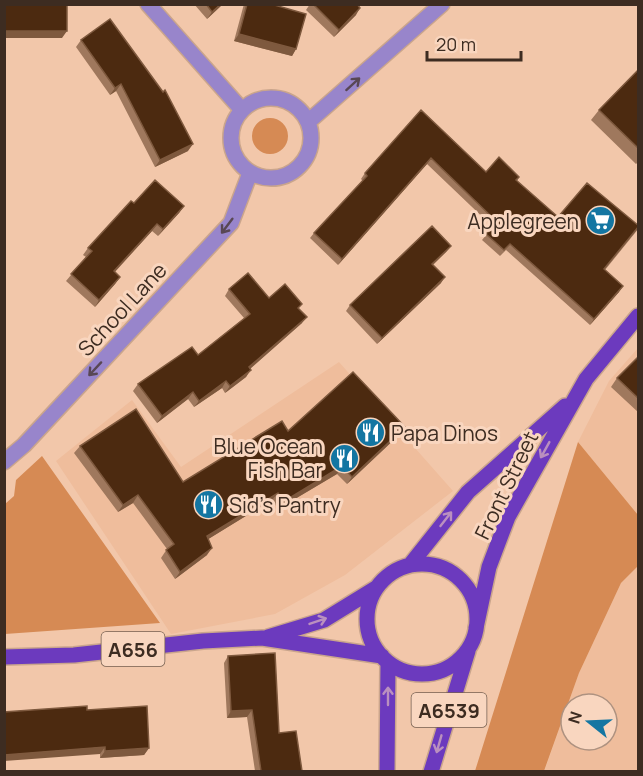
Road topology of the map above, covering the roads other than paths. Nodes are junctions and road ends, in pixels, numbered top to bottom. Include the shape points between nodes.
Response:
1 (148, 4) edge
2 (442, 4) edge
3 (242, 110) junction
4 (308, 122) junction
5 (250, 173) junction
6 (639, 316) edge
7 (574, 398) junction
8 (4, 462) edge
9 (410, 565) junction
10 (376, 588) junction
11 (476, 628) junction
12 (262, 638) junction
13 (469, 648) junction
14 (4, 657) edge
15 (385, 659) junction
16 (387, 771) edge
17 (431, 771) edge

1 - 3 street
4 -> 2 street
3 - 4 street via 265,98 278,98 291,102
3 - 5 street via 232,132 232,144 234,155
4 - 5 street via 311,147 298,169 275,179
5 -> 8 street, School Lane via 231,223
6 - 7 main road, Front Street
9 -> 7 main road, Front Street via 468,492
7 -> 11 main road, Front Street via 508,517 489,567
9 - 10 main road via 386,577
9 - 11 main road via 428,564 460,579 471,594
12 -> 10 main road, A656 via 324,620
10 - 15 main road via 369,603 369,636
11 - 13 main road
12 - 14 main road, A656 via 74,655
12 - 15 main road, A656
13 - 15 main road via 446,668 432,673 402,670
13 -> 17 main road, A6539
16 -> 15 main road, A6539

